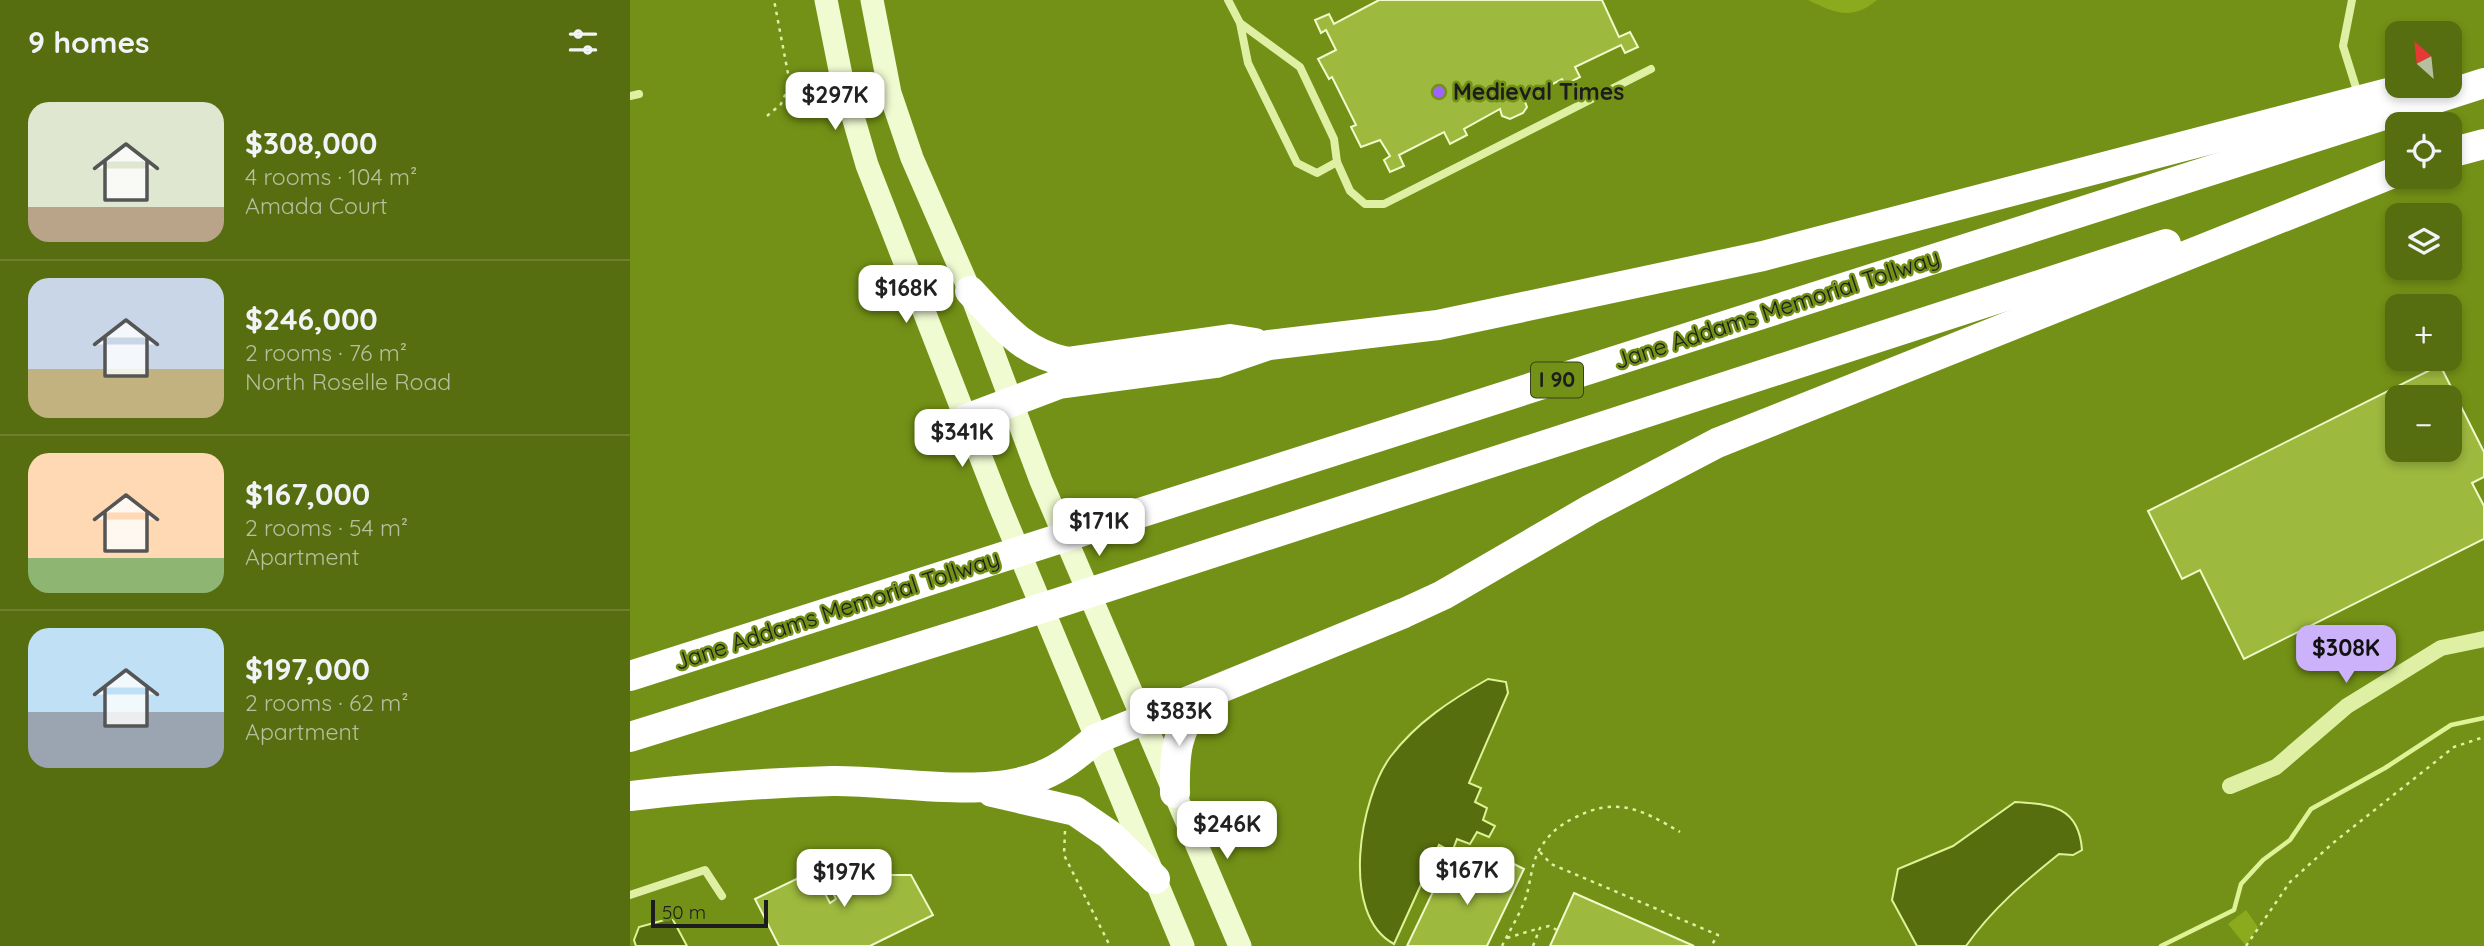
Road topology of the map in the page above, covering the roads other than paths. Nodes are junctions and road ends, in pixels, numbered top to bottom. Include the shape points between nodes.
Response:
1 (826, 0) edge
2 (872, 0) edge
3 (1228, 0) edge
4 (2353, 0) edge
5 (1240, 23) junction
6 (2484, 68) edge
7 (1651, 69) dead end
8 (2462, 73) edge
9 (2484, 83) edge
10 (2385, 94) edge
11 (2360, 100) junction
12 (2484, 144) edge
13 (2462, 150) edge
14 (1337, 162) junction
15 (2385, 174) edge
16 (2385, 175) edge
17 (970, 291) junction
18 (1269, 345) junction
19 (1010, 400) junction
20 (966, 419) junction
21 (2484, 639) edge
22 (630, 676) edge
23 (1199, 697) junction
24 (1143, 720) junction
25 (630, 737) edge
26 (1096, 739) junction
27 (2230, 786) dead end
28 (968, 787) junction
29 (1175, 793) junction
30 (630, 796) edge
31 (1155, 879) junction
32 (630, 895) edge
33 (722, 896) dead end
34 (1183, 946) edge
35 (1240, 946) edge

1 - 20 main road via 841,75 867,165
2 - 17 main road via 880,52 900,124
3 - 5 lane
4 - 11 lane via 2343,46
5 - 14 lane via 1300,67 1334,139
5 - 14 lane via 1248,63 1297,163 1317,173
6 - 8 highway
7 - 14 lane via 1384,204 1365,204 1350,191
9 - 22 highway, Jane Addams Memorial Tollway / I 90
10 - 11 highway
11 - 18 highway via 1763,256 1438,325
12 - 13 highway
15 - 25 highway, I 90
16 - 23 highway via 1717,443 1433,599
17 - 18 highway via 1026,348 1067,362 1230,339
17 - 19 main road
18 - 19 highway via 1216,363 1059,384
19 - 20 highway
19 - 24 main road
20 - 26 main road
21 - 27 street via 2441,648 2347,706 2276,767
23 - 24 highway
23 - 29 highway via 1180,731
24 - 26 highway
24 - 29 main road
26 - 28 highway via 1043,776
26 - 31 main road
28 - 30 highway via 836,781 745,784
28 - 31 highway via 1075,811 1110,835
29 - 35 main road
31 - 34 main road
32 - 33 lane via 705,870

